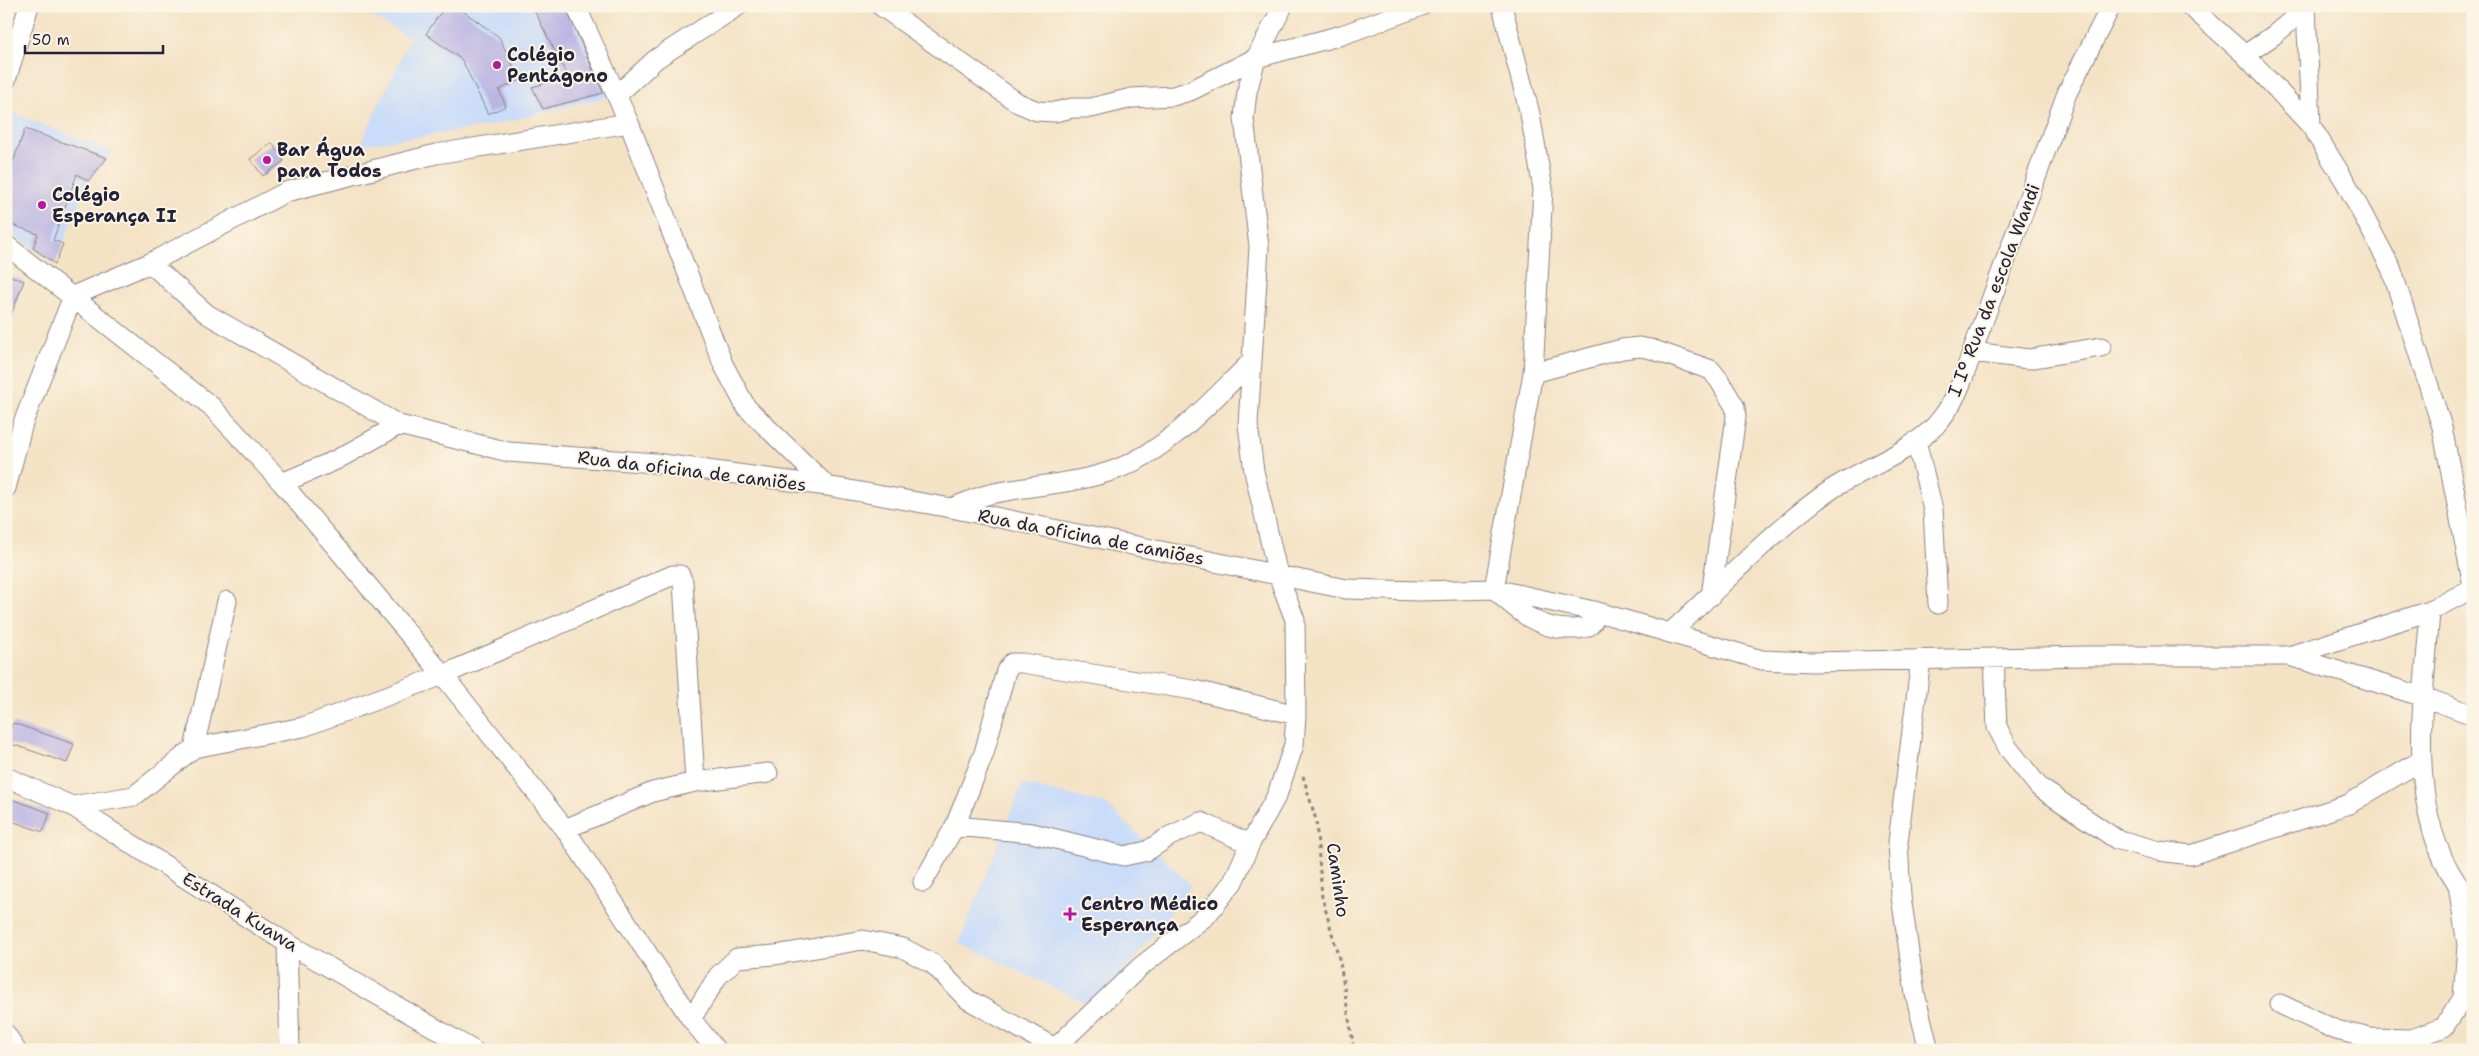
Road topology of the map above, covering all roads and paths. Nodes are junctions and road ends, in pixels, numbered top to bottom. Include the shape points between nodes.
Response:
1 (29, 6) edge
2 (576, 6) edge
3 (738, 6) edge
4 (1283, 6) edge
5 (1421, 6) edge
6 (1502, 6) edge
7 (2111, 6) edge
8 (2190, 6) edge
9 (2306, 7) edge
10 (890, 9) edge
11 (2245, 55) junction
12 (1256, 58) junction
13 (6, 80) edge
14 (617, 95) junction
15 (629, 123) junction
16 (2311, 126) junction
17 (6, 245) edge
18 (150, 263) junction
19 (73, 296) junction
20 (2101, 347) dead end
21 (1972, 352) junction
22 (1251, 362) junction
23 (1533, 373) junction
24 (399, 425) junction
25 (1916, 441) junction
26 (282, 484) junction
27 (827, 486) junction
28 (6, 488) edge
29 (951, 508) junction
30 (1278, 575) junction
31 (2473, 587) edge
32 (1494, 589) junction
33 (1711, 596) junction
34 (227, 601) dead end
35 (1938, 604) dead end
36 (2430, 611) junction
37 (1598, 612) junction
38 (1670, 633) junction
39 (2289, 656) junction
40 (1994, 658) junction
41 (1921, 659) junction
42 (443, 675) junction
43 (2424, 697) junction
44 (1296, 715) junction
45 (2473, 715) edge
46 (194, 748) junction
47 (2420, 761) junction
48 (768, 773) dead end
49 (1302, 773) dead end
50 (6, 777) edge
51 (695, 782) junction
52 (72, 806) junction
53 (955, 826) junction
54 (565, 829) junction
55 (1250, 844) junction
56 (923, 882) dead end
57 (2458, 885) junction
58 (2473, 902) edge
59 (287, 943) junction
60 (2468, 998) edge
61 (2280, 1004) dead end
62 (691, 1019) junction
63 (6, 1034) edge
64 (1054, 1049) edge
65 (16, 1050) edge
66 (290, 1050) edge
67 (473, 1050) edge
68 (716, 1050) edge
69 (1354, 1050) edge
70 (1929, 1050) edge

1 - 13 street
2 - 14 street
3 - 14 street via 656,59
4 - 12 street
5 - 12 street via 1342,35
6 - 23 street via 1530,114 1543,189
7 - 21 street, I Iº Rua da escola Wandi via 2067,94
8 - 11 street
9 - 11 street
9 - 16 street
10 - 12 street via 1018,103 1038,111 1091,108 1132,98 1173,96 1190,91
11 - 16 street
12 - 22 street via 1244,118 1259,247
14 - 15 street
15 - 18 street via 436,154 286,192
15 - 27 street via 723,364 746,407
16 - 31 street via 2346,183 2391,268 2442,427
17 - 19 street
18 - 19 street
18 - 24 street, Rua da oficina de camiões via 207,314
19 - 26 street via 211,406
19 - 28 street via 23,423
20 - 21 street via 2029,359
21 - 25 street, I Iº Rua da escola Wandi via 1959,394 1935,426
22 - 29 street via 1186,425 1145,456 1116,469 988,494
22 - 30 street via 1248,425 1254,471
23 - 32 street
23 - 33 street via 1639,347 1710,370 1720,380 1735,407 1736,417
24 - 26 street via 336,460
24 - 27 street, Rua da oficina de camiões via 509,452 655,463
25 - 33 street, I Iº Rua da escola Wandi via 1831,490 1748,557
25 - 35 street via 1933,509
26 - 42 street
27 - 29 street, Rua da oficina de camiões
29 - 30 street, Rua da oficina de camiões
30 - 32 street, Rua da oficina de camiões via 1346,589
30 - 44 street via 1295,620
31 - 36 street
32 - 37 street, Rua da oficina de camiões
32 - 37 street via 1529,618 1561,630 1589,626
33 - 38 street, I Iº Rua da escola Wandi
34 - 46 street
36 - 39 street
36 - 43 street
37 - 38 street, Rua da oficina de camiões
38 - 41 street, Rua da oficina de camiões via 1762,660
39 - 40 street, Rua da oficina de camiões
39 - 43 street
40 - 41 street, Rua da oficina de camiões
40 - 47 street via 1997,727 2008,748 2039,787 2116,839 2159,851 2190,855 2349,804
41 - 70 street via 1898,842 1901,896 1915,994
42 - 46 street via 303,727
42 - 51 street via 673,575 680,575
42 - 54 street
43 - 45 street
43 - 47 street
44 - 53 street via 1199,691 1012,663 1006,671 981,762
44 - 55 street via 1294,745 1277,795
46 - 52 street via 134,796
47 - 57 street via 2429,815 2442,855
48 - 51 street
49 - 69 path, Caminho via 1316,820 1322,897 1340,962
50 - 52 street, Estrada Kuawa
51 - 54 street via 652,792
52 - 59 street, Estrada Kuawa
53 - 55 street via 1032,833 1124,856 1147,851 1201,822
53 - 56 street
54 - 62 street
55 - 64 street via 1233,882 1206,916 1140,967
57 - 58 street
57 - 60 street via 2467,944
59 - 66 street
59 - 67 street, Estrada Kuawa
60 - 61 street via 2444,1027 2412,1039 2370,1038 2336,1030
62 - 64 street via 718,976 737,958 863,940 903,948 933,964 968,999
62 - 68 street
63 - 65 street

